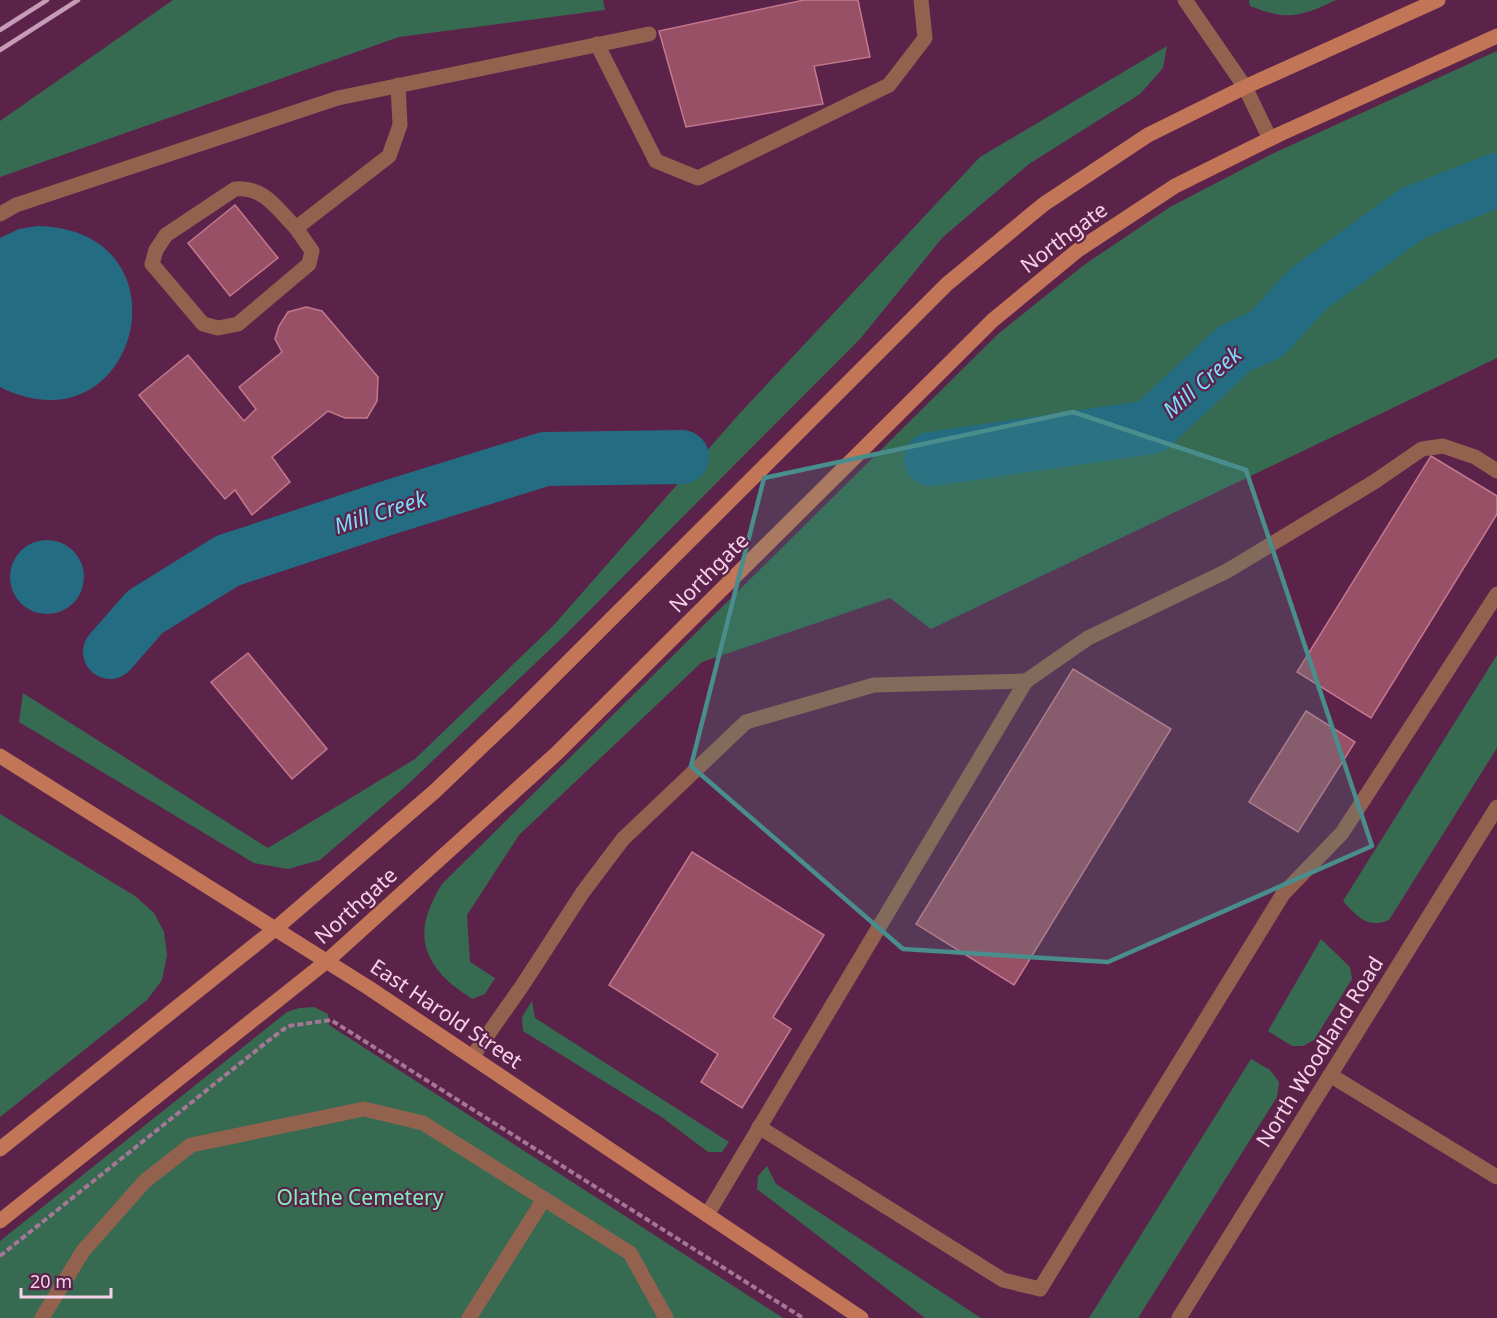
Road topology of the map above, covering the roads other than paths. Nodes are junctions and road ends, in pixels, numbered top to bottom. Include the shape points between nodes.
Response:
1 (921, 0) edge
2 (1185, 0) edge
3 (1438, 0) edge
4 (649, 34) dead end
5 (1497, 36) edge
6 (597, 44) junction
7 (398, 86) junction
8 (1245, 87) junction
9 (1270, 139) junction
10 (0, 214) edge
11 (296, 228) junction
12 (1497, 471) edge
13 (1497, 594) edge
14 (1026, 681) junction
15 (0, 756) edge
16 (1497, 807) edge
17 (276, 929) junction
18 (327, 961) junction
19 (472, 1057) junction
20 (1330, 1075) junction
21 (759, 1127) junction
22 (0, 1149) edge
23 (1497, 1177) edge
24 (544, 1199) junction
25 (707, 1215) junction
26 (0, 1221) edge
27 (42, 1318) edge
28 (469, 1318) edge
29 (666, 1318) edge
30 (861, 1318) edge
31 (1179, 1318) edge

1 - 6 street via 925,38 888,86 698,178 656,161
2 - 8 street
3 - 8 main road, Northgate
4 - 6 street
5 - 9 main road, Northgate
6 - 7 street
7 - 10 street via 338,98
7 - 11 street via 400,125 389,156
8 - 9 street
8 - 17 main road, Northgate via 1148,135 1044,204 947,284 516,714 434,792
9 - 18 main road, Northgate via 1166,192 1078,250 993,320 557,753
11 - 11 street via 260,192 235,189 166,235 152,264 203,324 218,328 238,324 309,264 312,251
12 - 14 street via 1475,457 1443,446 1422,449 1227,571 1088,638
13 - 21 street via 1342,833 1283,894 1040,1289 1003,1280
14 - 19 street via 873,685 746,722 623,839
14 - 21 street
15 - 17 main road, East Harold Street
16 - 20 street, North Woodland Road
17 - 18 main road, East Harold Street
17 - 22 main road, Northgate
18 - 19 main road, East Harold Street
18 - 26 main road, Northgate
19 - 25 main road, East Harold Street
20 - 23 street
20 - 31 street, North Woodland Road
21 - 25 street
24 - 27 street via 423,1124 364,1109 191,1145 145,1181 83,1251
24 - 28 street
24 - 29 street via 630,1253
25 - 30 main road, East Harold Street

